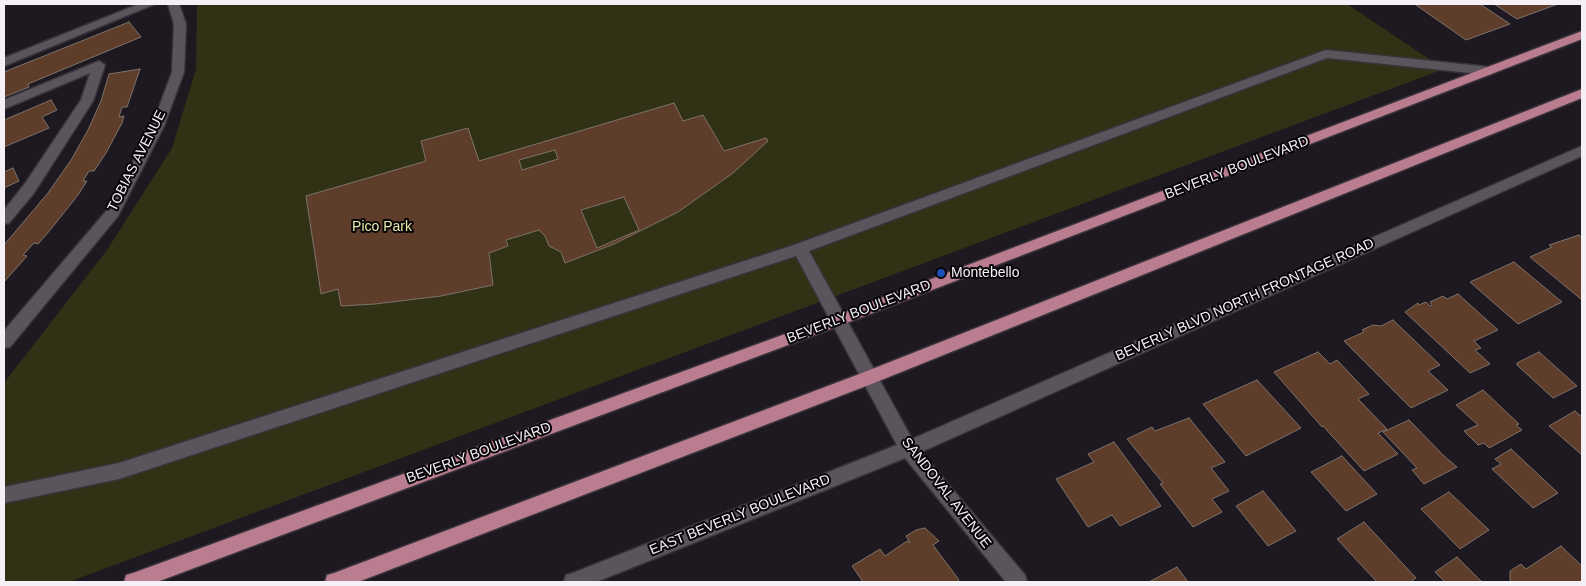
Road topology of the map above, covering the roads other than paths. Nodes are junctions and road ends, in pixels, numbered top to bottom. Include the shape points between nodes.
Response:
1 (149, 4) edge
2 (174, 4) edge
3 (1582, 35) edge
4 (4, 62) edge
5 (1490, 71) junction
6 (1582, 93) edge
7 (4, 105) edge
8 (1582, 151) edge
9 (4, 218) edge
10 (799, 250) junction
11 (839, 320) junction
12 (4, 342) edge
13 (868, 378) junction
14 (908, 449) junction
15 (4, 495) edge
16 (133, 582) edge
17 (334, 582) edge
18 (573, 582) edge
19 (1018, 582) edge

1 - 4 street
2 - 12 street, TOBIAS AVENUE via 180,24 178,72 158,126 113,212
3 - 5 main road, BEVERLY BOULEVARD
5 - 10 street via 1326,54
5 - 11 main road, BEVERLY BOULEVARD
6 - 13 main road
7 - 9 street via 98,65 87,101 29,189
8 - 14 street, BEVERLY BLVD NORTH FRONTAGE ROAD
10 - 11 street, SANDOVAL AVENUE
10 - 15 street via 119,471
11 - 13 street, SANDOVAL AVENUE
11 - 16 main road, BEVERLY BOULEVARD
13 - 14 street, SANDOVAL AVENUE
13 - 17 main road
14 - 18 street, EAST BEVERLY BOULEVARD
14 - 19 street, SANDOVAL AVENUE

